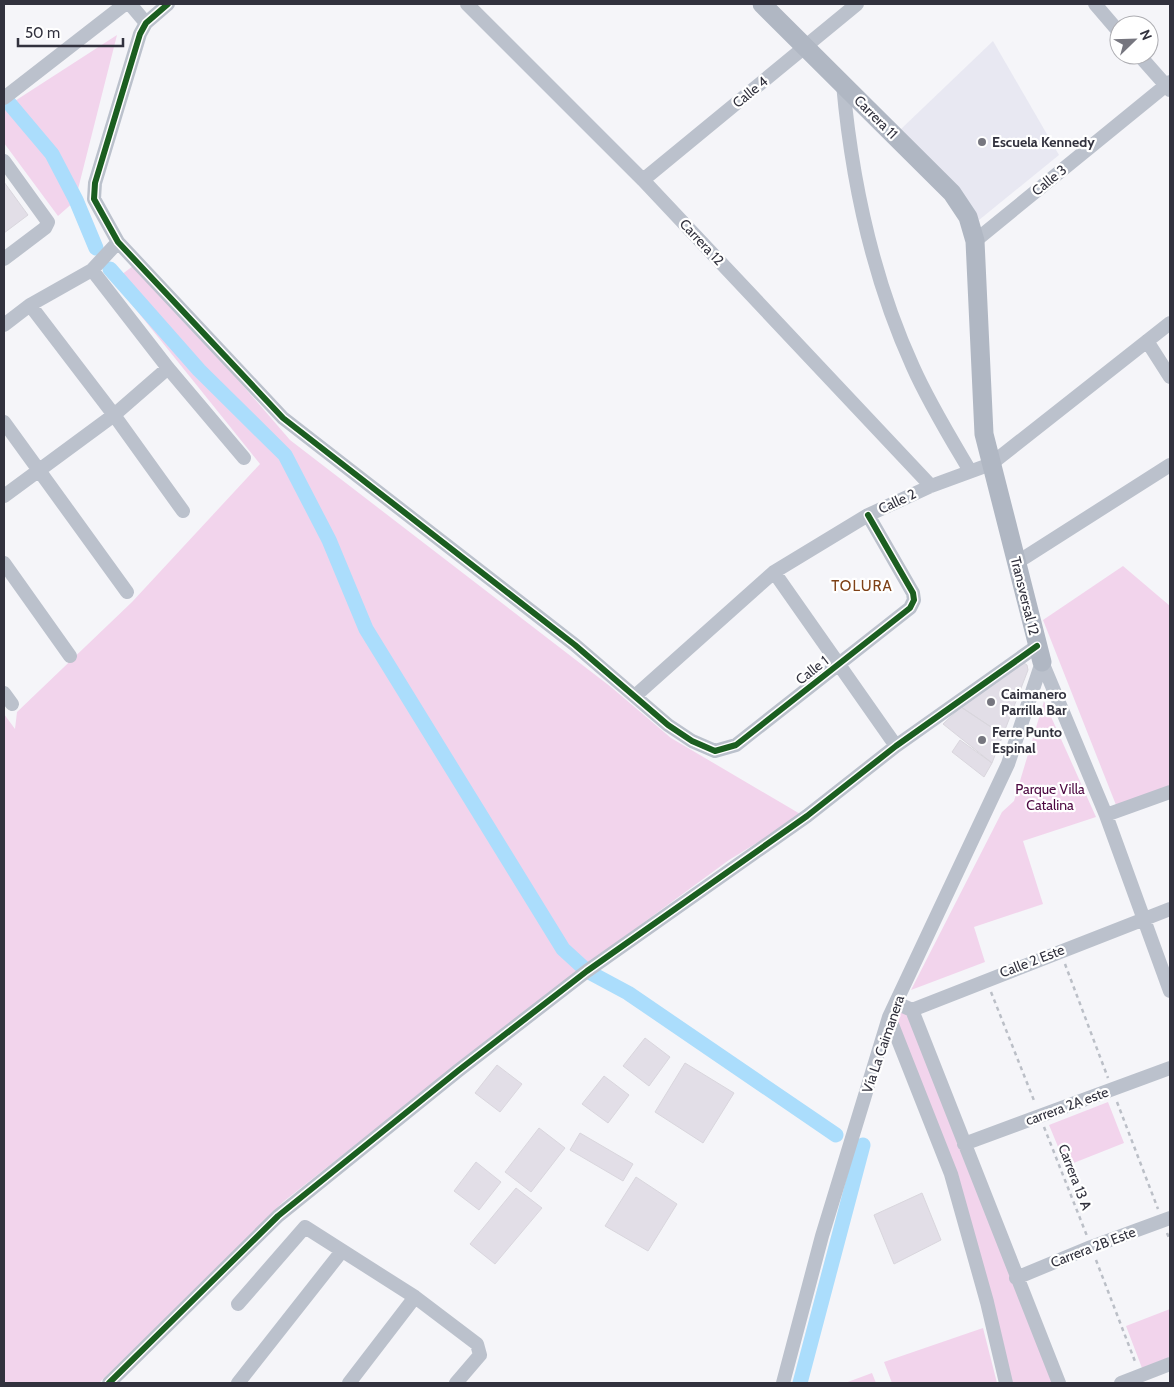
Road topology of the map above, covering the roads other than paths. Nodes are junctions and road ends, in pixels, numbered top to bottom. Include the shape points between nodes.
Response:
1 (125, 4) edge
2 (130, 4) edge
3 (168, 4) edge
4 (467, 4) edge
5 (762, 4) edge
6 (857, 4) edge
7 (1095, 4) edge
8 (1109, 20) edge
9 (143, 29) junction
10 (804, 48) junction
11 (1149, 65) edge
12 (843, 84) junction
13 (1169, 86) edge
14 (4, 98) edge
15 (4, 161) edge
16 (643, 180) junction
17 (975, 241) junction
18 (118, 242) junction
19 (4, 259) edge
20 (92, 270) junction
21 (30, 305) junction
22 (1170, 323) edge
23 (4, 325) edge
24 (1147, 341) junction
25 (168, 368) junction
26 (1170, 377) edge
27 (114, 415) junction
28 (4, 422) edge
29 (244, 458) dead end
30 (991, 464) junction
31 (1170, 465) edge
32 (40, 470) junction
33 (970, 471) junction
34 (931, 486) junction
35 (4, 496) edge
36 (183, 511) dead end
37 (868, 515) junction
38 (4, 563) edge
39 (1016, 563) junction
40 (774, 572) junction
41 (127, 592) dead end
42 (1040, 654) junction
43 (70, 656) dead end
44 (839, 665) junction
45 (635, 696) junction
46 (896, 746) junction
47 (1170, 792) edge
48 (1106, 816) junction
49 (1170, 909) edge
50 (1143, 918) junction
51 (1170, 990) edge
52 (896, 1002) junction
53 (912, 1010) junction
54 (889, 1017) junction
55 (1170, 1068) edge
56 (964, 1144) junction
57 (1170, 1218) edge
58 (342, 1251) junction
59 (1016, 1278) junction
60 (416, 1297) junction
61 (238, 1304) dead end
62 (1170, 1364) edge
63 (109, 1383) edge
64 (238, 1383) edge
65 (348, 1383) edge
66 (456, 1383) edge
67 (783, 1383) edge
68 (1006, 1383) edge
69 (1059, 1383) edge
70 (1121, 1383) edge

1 - 14 street
2 - 9 street
3 - 9 street
4 - 16 street, Carrera 12
5 - 10 street, Carrera 11
6 - 10 street, Calle 4
7 - 8 street
9 - 18 street via 95,183 94,199
10 - 12 street, Carrera 11
10 - 16 street, Calle 4
11 - 13 street
12 - 17 street, Carrera 11 via 952,193 968,217
12 - 33 street via 858,200 890,314 926,394
13 - 17 street, Calle 3
15 - 19 street via 48,222 45,228
16 - 34 street, Carrera 12
17 - 30 street, Transversal 12 via 984,434
18 - 20 street
18 - 45 street via 283,418 575,645
20 - 21 street
20 - 25 street
21 - 23 street
21 - 27 street
22 - 24 street, Calle 2
24 - 26 street
24 - 30 street, Calle 2
25 - 27 street
25 - 29 street
27 - 32 street
27 - 36 street
28 - 32 street
30 - 33 street, Calle 2
30 - 39 street, Transversal 12
31 - 39 street
32 - 35 street
32 - 41 street
33 - 34 street, Calle 2
34 - 37 street, Calle 2
37 - 40 street, Calle 2
37 - 44 street, Calle 1 via 914,600 910,608
38 - 43 street
39 - 42 street, Transversal 12
40 - 44 street
40 - 45 street, Calle 2
42 - 46 street
42 - 48 street, Transversal 12
42 - 52 street, Vía La Caimanera via 1008,764
44 - 45 street, Calle 1 via 736,745 715,751 668,725
44 - 46 street
46 - 63 street via 807,816 587,971 278,1216
47 - 48 street
48 - 50 street, Transversal 12
49 - 50 street, Calle 2 Este
50 - 51 street, Transversal 12
50 - 53 street, Calle 2 Este
52 - 53 street
52 - 54 street, Vía La Caimanera
53 - 56 street
54 - 67 street, Vía La Caimanera via 822,1236
54 - 68 street via 951,1174
55 - 56 street, carrera 2A este
56 - 59 street
57 - 59 street, Carrera 2B Este
58 - 60 street
58 - 61 street via 305,1227
58 - 64 street
59 - 69 street
60 - 65 street
60 - 66 street via 477,1344 480,1355
62 - 70 street

